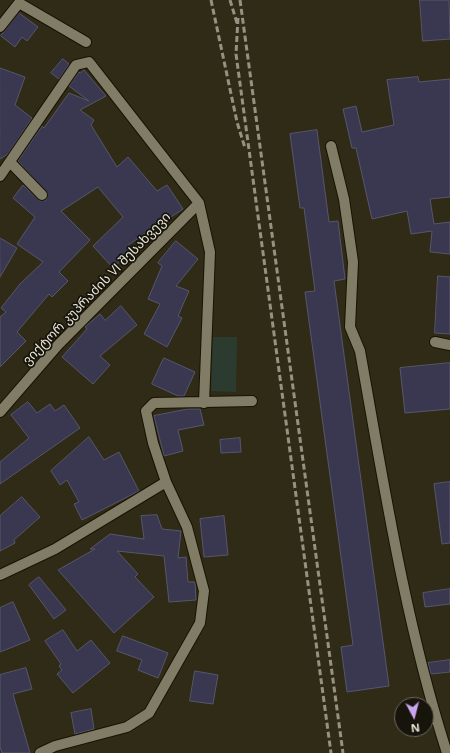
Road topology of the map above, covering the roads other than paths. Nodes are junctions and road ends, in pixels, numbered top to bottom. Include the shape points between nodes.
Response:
1 (0, 27) edge
2 (86, 42) dead end
3 (331, 146) dead end
4 (10, 162) junction
5 (0, 176) edge
6 (42, 195) dead end
7 (199, 203) junction
8 (435, 342) dead end
9 (450, 345) edge
10 (252, 401) dead end
11 (204, 403) junction
12 (0, 412) edge
13 (166, 482) junction
14 (0, 575) edge
15 (40, 753) edge
16 (447, 753) edge

1 - 2 street via 19,2
3 - 16 street via 344,199 353,262 350,327 360,350 396,552
4 - 5 street
4 - 6 street
4 - 7 street via 76,64 89,62
7 - 11 street via 210,252
7 - 12 street, ვიქტორ კუპრაძის VI შესახვევი via 58,345
8 - 9 street
10 - 11 street
11 - 13 street via 154,403 146,411
13 - 14 street via 55,548
13 - 15 street via 187,527 204,591 200,623 148,713 127,727 55,746

